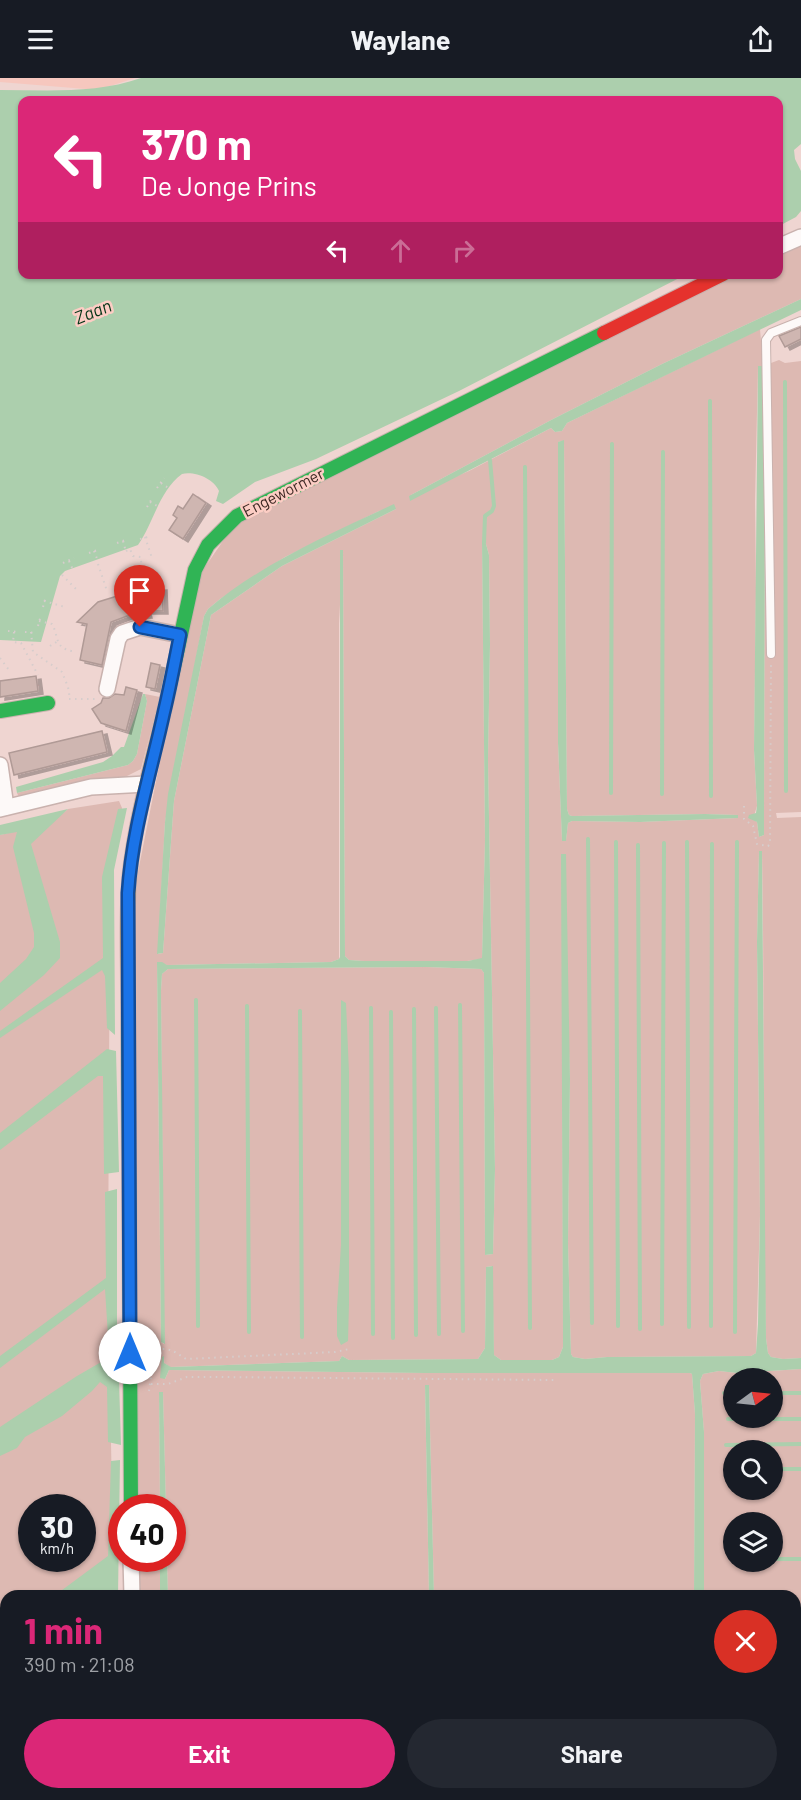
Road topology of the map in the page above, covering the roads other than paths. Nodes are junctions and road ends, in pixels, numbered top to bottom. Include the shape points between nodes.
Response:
1 (801, 237) edge
2 (783, 246) edge
3 (713, 279) edge
4 (801, 321) edge
5 (180, 635) junction
6 (771, 654) road end
7 (107, 689) road end
8 (48, 703) road end
9 (0, 711) edge
10 (0, 765) edge
11 (146, 784) junction
12 (3, 808) edge
13 (131, 1494) edge
14 (131, 1572) edge
15 (132, 1590) edge

1 - 2 street
3 - 5 street, Engewormer via 237,516 209,543 197,562
4 - 6 lane via 771,333 766,339
5 - 7 street via 140,627 122,633
5 - 11 street, Engewormer
8 - 9 street
10 - 12 street
11 - 12 street via 91,787
11 - 13 street, Engewormer via 128,893
14 - 15 street

